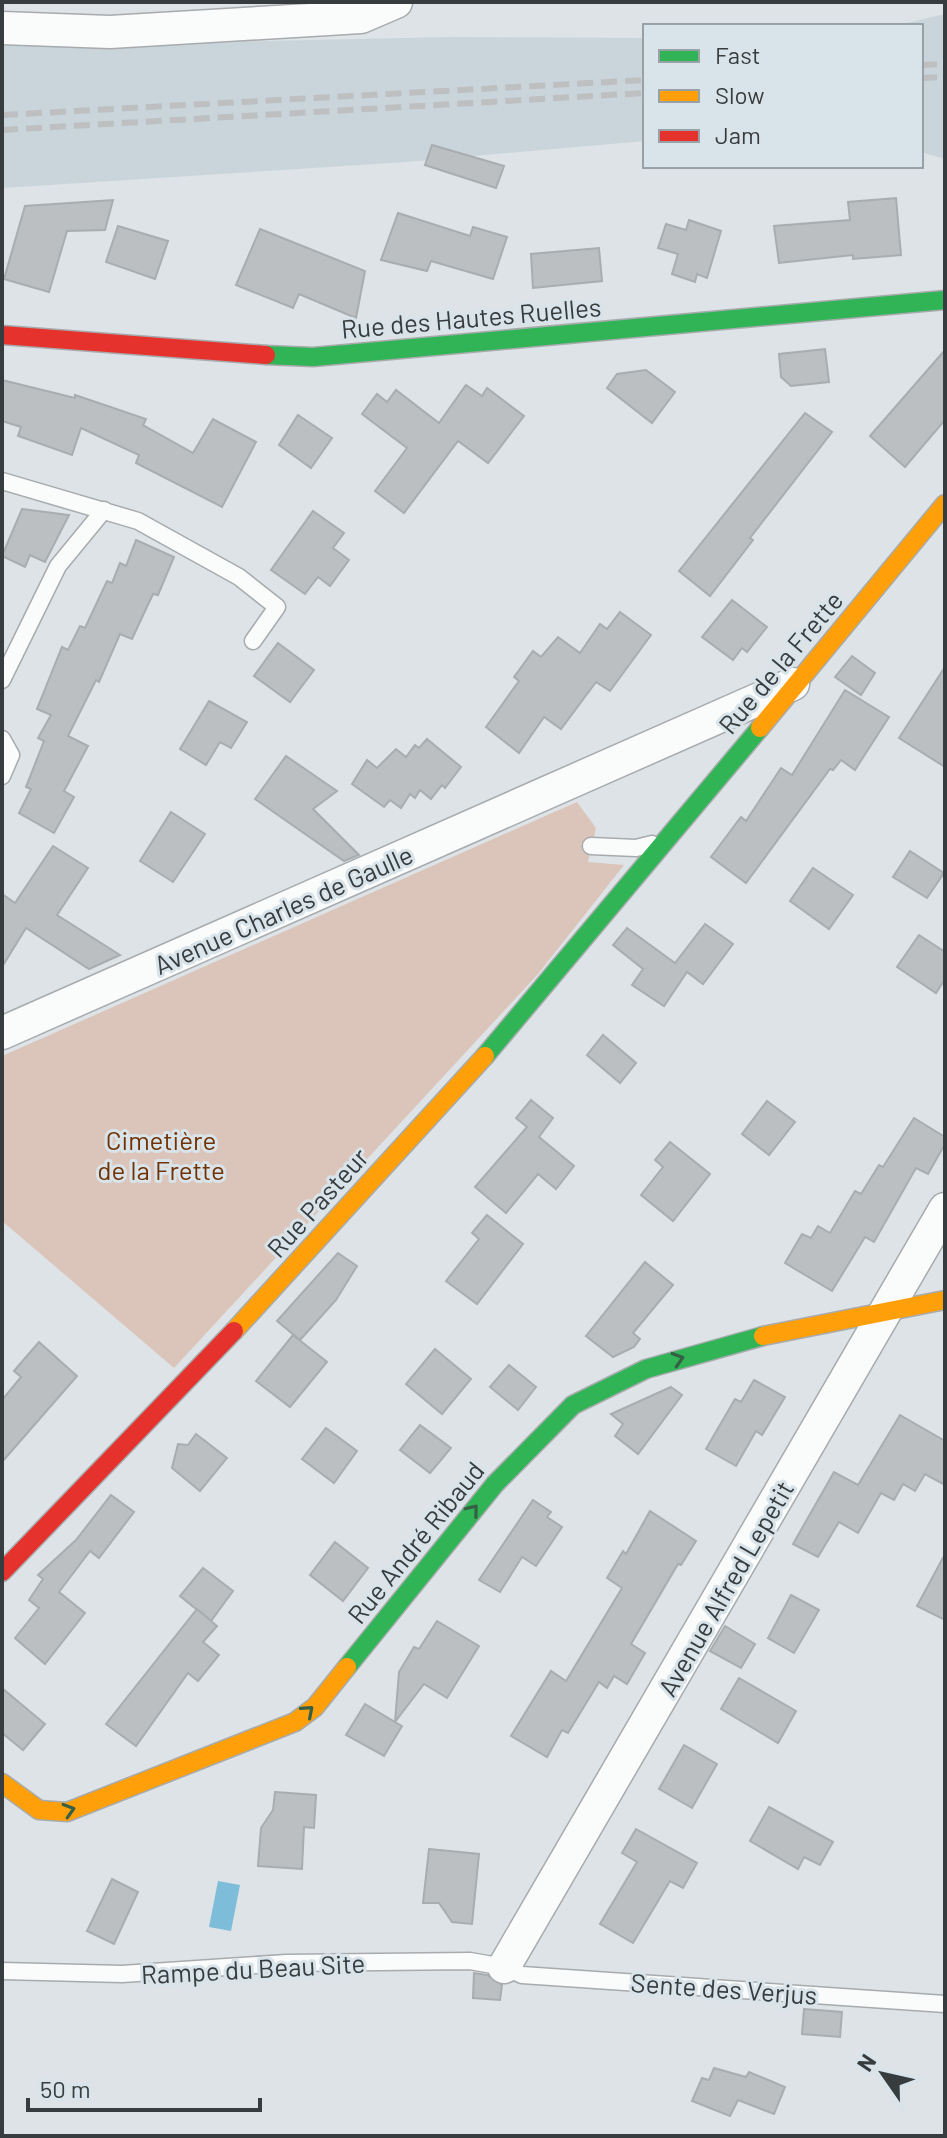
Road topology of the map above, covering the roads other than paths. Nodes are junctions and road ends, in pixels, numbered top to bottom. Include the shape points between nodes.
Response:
1 (396, 2) edge
2 (2, 28) edge
3 (945, 300) edge
4 (2, 335) edge
5 (2, 481) edge
6 (945, 504) edge
7 (104, 510) junction
8 (253, 641) dead end
9 (2, 680) edge
10 (796, 683) junction
11 (2, 739) edge
12 (2, 776) edge
13 (669, 839) junction
14 (591, 846) dead end
15 (656, 855) joint
16 (2, 1033) edge
17 (945, 1209) edge
18 (945, 1300) edge
19 (887, 1310) junction
20 (2, 1572) edge
21 (2, 1783) edge
22 (504, 1967) junction
23 (2, 1971) edge
24 (945, 2004) edge

1 - 2 street via 361,17 110,32
3 - 4 street, Rue des Hautes Ruelles via 313,357
5 - 7 lane
6 - 10 street, Rue de la Frette
7 - 8 lane via 187,546 277,607
7 - 9 lane via 58,566
10 - 13 street, Rue de la Frette
10 - 16 street, Avenue Charles de Gaulle
11 - 12 lane via 11,763
13 - 14 lane via 636,848
13 - 15 street, Rue de la Frette
15 - 20 street, Rue Pasteur via 525,1012 242,1323
17 - 19 street, Avenue Alfred Lepetit
18 - 19 street
21 -> 19 street, Rue André Ribaud via 54,1815 295,1722 315,1707 495,1484 573,1405 646,1369 726,1344
19 - 22 street, Avenue Alfred Lepetit
22 - 23 lane, Rampe du Beau Site via 470,1961 286,1963 122,1974
22 - 24 lane, Sente des Verjus via 522,1975

